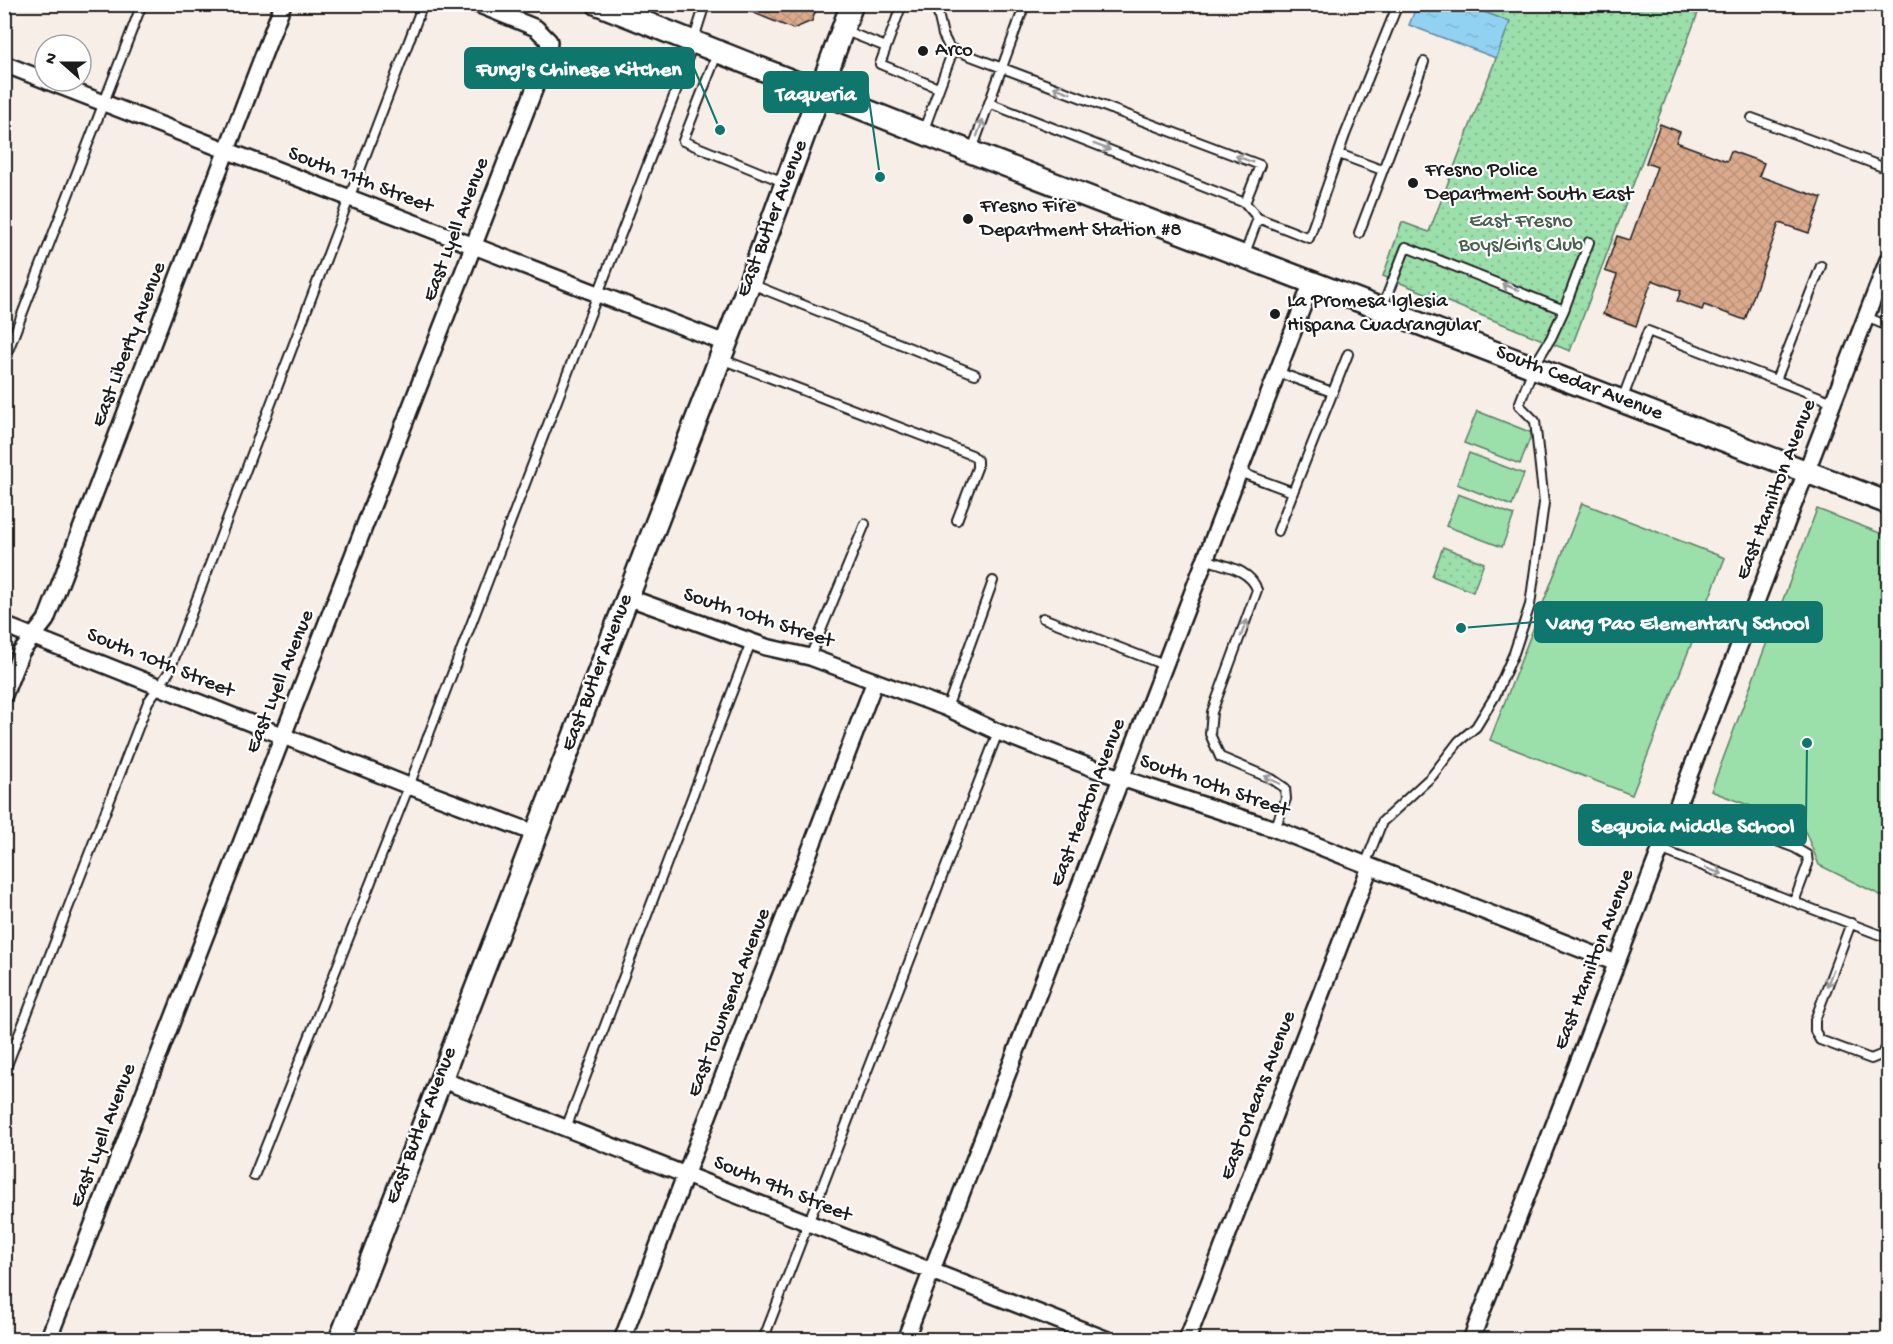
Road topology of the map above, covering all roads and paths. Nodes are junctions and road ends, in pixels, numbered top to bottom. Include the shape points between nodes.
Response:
1 (142, 4) edge
2 (284, 4) edge
3 (423, 4) edge
4 (477, 4) edge
5 (598, 4) edge
6 (705, 4) edge
7 (852, 4) edge
8 (902, 4) edge
9 (1024, 4) edge
10 (1398, 4) edge
11 (937, 9) dead end
12 (843, 30) junction
13 (693, 43) junction
14 (886, 47) junction
15 (952, 49) junction
16 (718, 53) junction
17 (1424, 62) dead end
18 (4, 64) edge
19 (1002, 67) junction
20 (33, 76) edge
21 (938, 88) junction
22 (78, 93) edge
23 (821, 93) junction
24 (104, 103) junction
25 (989, 103) junction
26 (1752, 118) dead end
27 (922, 133) junction
28 (227, 152) junction
29 (971, 152) junction
30 (1338, 154) junction
31 (1382, 170) junction
32 (1888, 170) edge
33 (787, 183) junction
34 (350, 199) junction
35 (1245, 203) junction
36 (1258, 218) junction
37 (1359, 233) dead end
38 (1589, 242) dead end
39 (473, 247) junction
40 (1244, 256) junction
41 (1888, 260) edge
42 (1821, 266) dead end
43 (1312, 282) junction
44 (749, 284) junction
45 (598, 295) junction
46 (1382, 309) junction
47 (1564, 310) junction
48 (1866, 317) junction
49 (1888, 326) edge
50 (722, 351) junction
51 (1348, 354) dead end
52 (4, 362) edge
53 (1534, 366) junction
54 (1277, 372) junction
55 (975, 374) dead end
56 (1776, 380) junction
57 (1332, 392) junction
58 (1622, 400) junction
59 (1833, 402) junction
60 (1806, 471) junction
61 (1239, 472) junction
62 (1293, 492) junction
63 (1888, 503) edge
64 (957, 520) dead end
65 (864, 524) dead end
66 (1278, 531) dead end
67 (1205, 559) junction
68 (993, 581) dead end
69 (627, 597) junction
70 (1043, 618) dead end
71 (4, 625) edge
72 (34, 637) junction
73 (751, 642) junction
74 (810, 657) junction
75 (1164, 665) junction
76 (875, 681) junction
77 (160, 686) junction
78 (4, 695) edge
79 (946, 708) junction
80 (998, 732) junction
81 (282, 735) junction
82 (1122, 778) junction
83 (410, 786) junction
84 (1678, 803) junction
85 (1275, 829) junction
86 (535, 833) junction
87 (1660, 849) junction
88 (1367, 866) junction
89 (1794, 902) junction
90 (1851, 923) junction
91 (1888, 938) edge
92 (1616, 963) junction
93 (1888, 1044) edge
94 (4, 1073) edge
95 (440, 1079) junction
96 (566, 1128) junction
97 (687, 1175) junction
98 (254, 1176) dead end
99 (808, 1223) junction
100 (932, 1271) junction
101 (48, 1340) edge
102 (340, 1340) edge
103 (622, 1340) edge
104 (763, 1340) edge
105 (905, 1340) edge
106 (1108, 1340) edge
107 (1187, 1340) edge
108 (1471, 1340) edge

1 - 24 lane
2 - 28 street, East Liberty Avenue
3 - 34 lane
4 - 39 street, East Lyell Avenue via 536,28 549,41 548,54
5 - 13 street, South Cedar Avenue
6 - 13 lane
7 - 12 street, East Butler Avenue
8 - 14 lane
9 - 19 lane
10 - 30 lane
11 - 15 lane via 943,35
12 - 14 lane
12 - 23 street, East Butler Avenue
13 - 16 street, South Cedar Avenue
13 - 45 lane
14 - 21 lane via 880,64
15 - 19 lane
15 - 21 lane
16 - 23 street, South Cedar Avenue
16 - 33 lane via 683,141
17 - 31 lane
18 - 20 street, South 11th Street
19 - 25 lane
35 -> 19 lane via 1260,165
21 - 27 lane
22 - 24 street, South 11th Street
23 - 27 street, South Cedar Avenue
23 - 33 street, East Butler Avenue
24 - 28 street, South 11th Street
24 - 52 lane
29 -> 25 lane
25 -> 35 lane
26 - 32 lane
27 - 29 street, South Cedar Avenue
28 - 34 street, South 11th Street
28 - 72 street, East Liberty Avenue via 46,620
29 - 40 street, South Cedar Avenue
30 - 31 lane
30 - 36 lane via 1309,238
31 - 37 lane
33 - 44 street, East Butler Avenue
34 - 39 street, South 11th Street
34 - 77 lane via 169,672
35 - 36 lane
36 - 40 lane
38 - 47 lane
39 - 45 street, South 11th Street
39 - 81 street, East Lyell Avenue
40 - 43 street, South Cedar Avenue
41 - 48 street, East Hamilton Avenue
42 - 56 lane
43 - 46 street, South Cedar Avenue
43 - 54 street, East Heaton Avenue
44 - 50 street, East Butler Avenue
44 - 55 lane
45 - 50 street, South 11th Street
45 - 83 lane
47 -> 46 lane via 1406,248
46 - 53 street, South Cedar Avenue
47 - 53 lane
48 - 49 lane
48 - 59 street, East Hamilton Avenue
50 - 64 lane via 972,455 977,468
50 - 69 street, East Butler Avenue
51 - 57 lane
53 - 58 street, South Cedar Avenue
53 - 88 lane via 1520,405 1535,421 1544,503 1530,605 1495,696 1476,727 1459,741 1432,776 1382,822
54 - 57 lane
54 - 61 street, East Heaton Avenue
56 - 58 lane via 1648,331
56 - 59 lane
57 - 62 lane
58 - 60 street, South Cedar Avenue
59 - 60 street, East Hamilton Avenue
60 - 63 street, South Cedar Avenue
60 - 84 street, East Hamilton Avenue
61 - 62 lane
61 - 67 street, East Heaton Avenue
62 - 66 lane
65 - 74 lane
67 - 75 street, East Heaton Avenue
85 -> 67 lane via 1286,799 1284,788 1220,757 1210,734 1212,712 1257,590 1255,581 1247,574
68 - 79 lane
69 - 73 street, South 10th Street
69 - 86 street, East Butler Avenue
70 - 75 lane
71 - 72 street, South 10th Street
72 - 77 street, South 10th Street
72 - 78 street, East Liberty Avenue via 21,652
73 - 74 street, South 10th Street
73 - 96 lane
74 - 76 street, South 10th Street
75 - 82 street, East Heaton Avenue
76 - 79 street, South 10th Street
76 - 97 street, East Townsend Avenue
77 - 81 street, South 10th Street
77 - 94 lane via 148,702
79 - 80 street, South 10th Street
80 - 82 street, South 10th Street
80 - 99 lane
81 - 83 street, South 10th Street
81 - 101 street, East Lyell Avenue
82 - 85 street, South 10th Street
82 - 100 street, East Heaton Avenue
83 - 86 street, South 10th Street
83 - 98 lane
84 - 87 street, East Hamilton Avenue
84 - 89 lane via 1807,855 1808,864
85 - 88 street, South 10th Street
86 - 95 street, East Butler Avenue
87 -> 89 lane
87 - 92 street, East Hamilton Avenue
88 - 92 street, South 10th Street
88 - 107 street, East Orleans Avenue
89 - 90 lane
90 - 91 lane
90 -> 93 lane via 1815,1020 1815,1031 1820,1040 1871,1059 1883,1054
92 - 108 street, East Hamilton Avenue
95 - 96 street, South 9th Street
95 - 102 street, East Butler Avenue
96 - 97 street, South 9th Street
97 - 99 street, South 9th Street
97 - 103 street, East Townsend Avenue
99 - 100 street, South 9th Street
99 - 104 lane
100 - 105 street, East Heaton Avenue
100 - 106 street, South 9th Street

